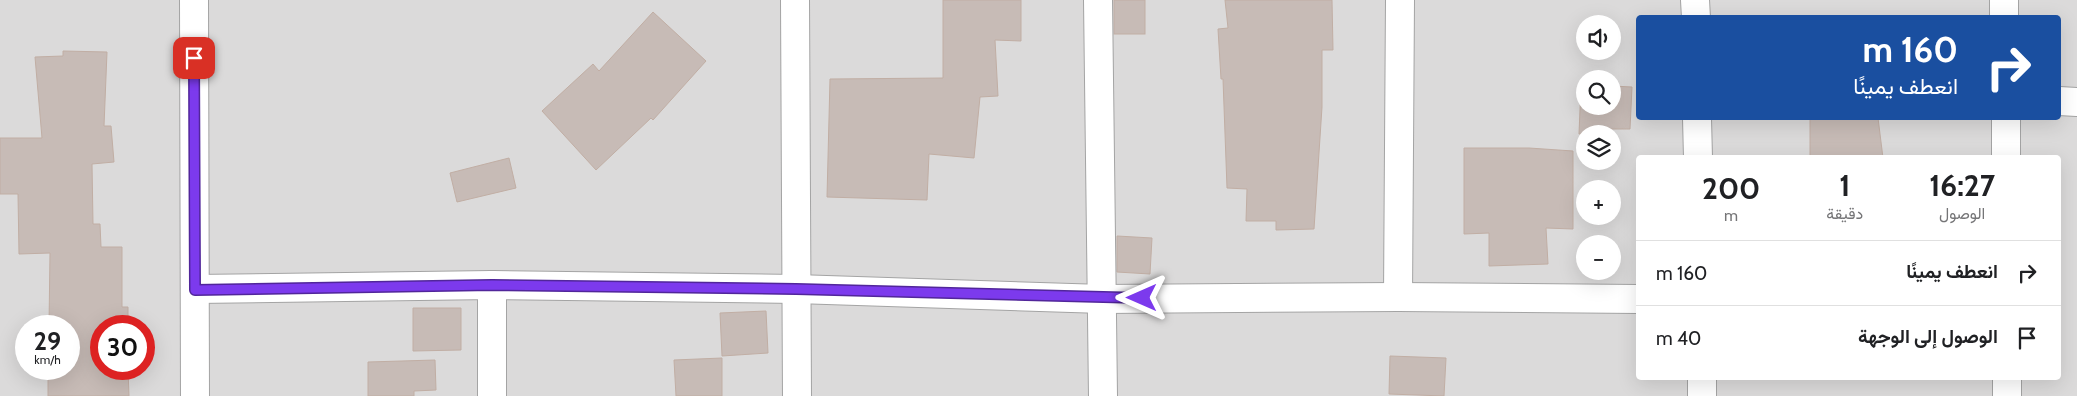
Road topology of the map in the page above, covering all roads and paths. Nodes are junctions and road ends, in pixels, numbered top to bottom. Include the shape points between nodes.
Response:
1 (194, 0) edge
2 (795, 0) edge
3 (1098, 0) edge
4 (1400, 0) edge
5 (1695, 0) edge
6 (2004, 0) edge
7 (1696, 15) edge
8 (2004, 15) edge
9 (2061, 101) edge
10 (2077, 102) edge
11 (1698, 120) edge
12 (2006, 120) edge
13 (1698, 155) edge
14 (2006, 155) edge
15 (492, 285) junction
16 (796, 289) junction
17 (195, 290) junction
18 (1398, 297) junction
19 (1103, 298) junction
20 (1636, 299) edge
21 (1702, 380) edge
22 (2007, 380) edge
23 (195, 396) edge
24 (492, 396) edge
25 (797, 396) edge
26 (1103, 396) edge
27 (1702, 396) edge
28 (2007, 396) edge

1 - 17 street
2 - 16 street
3 - 19 street
4 - 18 street
5 - 7 street
6 - 8 street
9 - 10 street
11 - 13 street
12 - 14 street
15 - 16 street
15 - 17 street
15 - 24 street
16 - 19 street
16 - 25 street
17 - 23 street
18 - 19 street
18 - 20 street
19 - 26 street
21 - 27 street
22 - 28 street

